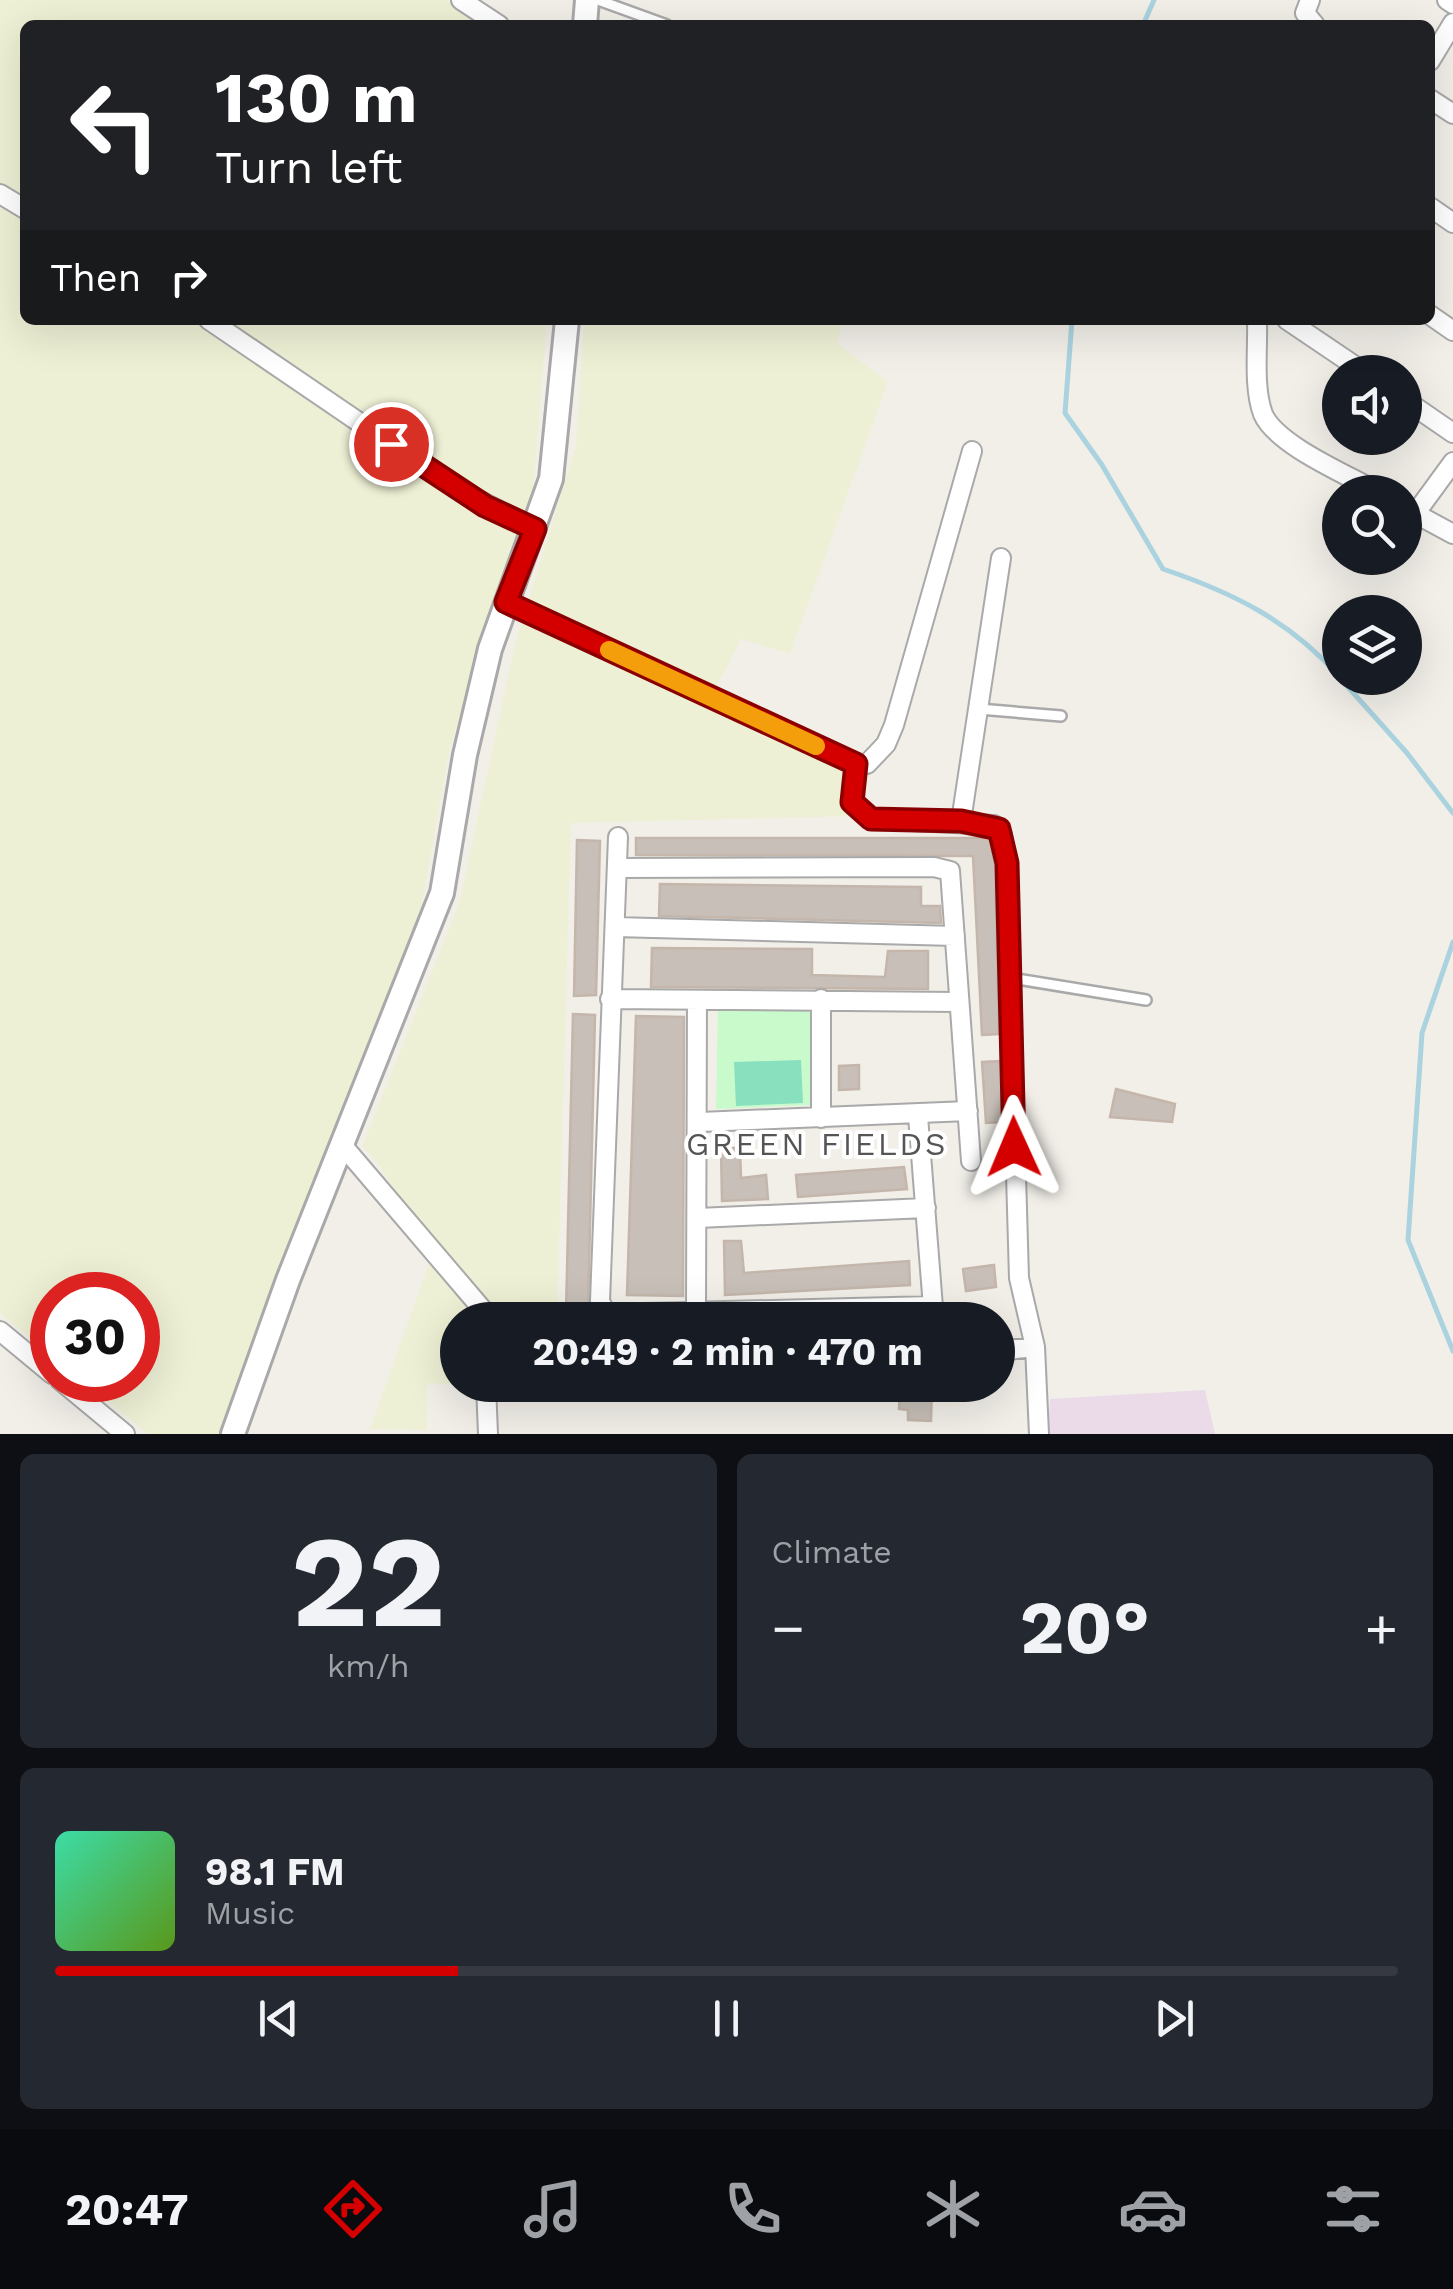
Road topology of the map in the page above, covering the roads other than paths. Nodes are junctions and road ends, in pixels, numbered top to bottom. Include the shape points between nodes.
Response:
1 (461, 0) edge
2 (598, 0) edge
3 (491, 20) edge
4 (654, 20) edge
5 (1453, 24) edge
6 (1435, 53) edge
7 (216, 325) edge
8 (567, 325) edge
9 (1257, 325) edge
10 (1294, 325) edge
11 (1338, 355) edge
12 (1422, 412) edge
13 (1453, 433) edge
14 (972, 451) dead end
15 (1453, 462) edge
16 (1348, 475) edge
17 (1422, 497) edge
18 (1422, 517) edge
19 (535, 529) junction
20 (1453, 534) edge
21 (1001, 558) dead end
22 (506, 602) junction
23 (976, 708) junction
24 (1061, 716) dead end
25 (856, 764) junction
26 (961, 821) junction
27 (618, 837) dead end
28 (617, 868) junction
29 (616, 927) junction
30 (955, 936) junction
31 (1010, 978) junction
32 (610, 999) junction
33 (821, 999) junction
34 (1146, 1000) dead end
35 (698, 1001) junction
36 (957, 1002) junction
37 (968, 1110) junction
38 (918, 1116) junction
39 (820, 1118) junction
40 (700, 1122) junction
41 (344, 1148) junction
42 (971, 1161) dead end
43 (926, 1208) junction
44 (698, 1218) junction
45 (476, 1302) edge
46 (600, 1302) edge
47 (696, 1302) edge
48 (932, 1302) edge
49 (0, 1331) edge
50 (1034, 1347) junction
51 (1015, 1349) edge
52 (30, 1356) edge
53 (86, 1402) edge
54 (487, 1402) edge
55 (125, 1434) edge
56 (233, 1434) edge
57 (488, 1434) edge
58 (1039, 1434) edge

1 - 3 street
2 - 4 lane
5 - 6 street
7 - 19 street via 456,489
8 - 19 street via 556,458
9 - 16 street via 1265,418 1280,436
10 - 11 street
12 - 13 street
14 - 25 street via 894,725 875,758
15 - 17 street
18 - 20 street
19 - 22 street
21 - 23 street
22 - 25 street
22 - 41 street via 465,755 442,893
23 - 24 lane
23 - 26 street
25 - 26 street via 852,802 862,815
26 - 31 street via 994,825 1002,835
27 - 28 street
28 - 29 street
28 - 30 street via 944,868 953,874
29 - 30 street
29 - 32 street
30 - 36 street
31 - 34 lane
31 - 50 street via 1019,1278
32 - 35 street
32 - 46 street
33 - 35 street
33 - 36 street
33 - 39 street
35 - 40 street
36 - 37 street
37 - 38 street
37 - 42 street
38 - 39 street
38 - 43 street
39 - 40 street
40 - 44 street
41 - 45 street
41 - 56 street
43 - 44 street
43 - 48 street
44 - 47 street
49 - 52 street
50 - 51 street
50 - 58 street
53 - 55 street
54 - 57 street

